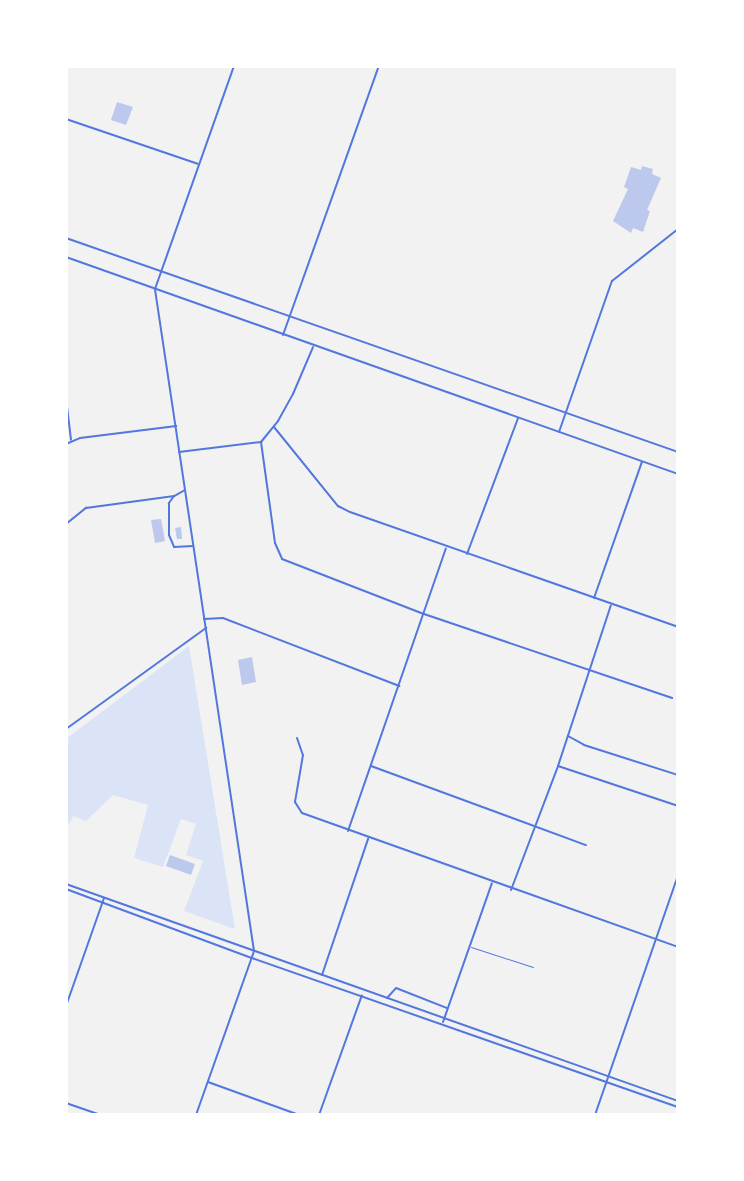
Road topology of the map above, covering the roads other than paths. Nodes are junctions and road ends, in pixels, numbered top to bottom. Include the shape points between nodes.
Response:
1 (234, 66) edge
2 (379, 66) edge
3 (66, 119) edge
4 (198, 164) junction
5 (678, 228) edge
6 (66, 238) edge
7 (66, 257) edge
8 (160, 271) junction
9 (155, 289) junction
10 (290, 317) junction
11 (283, 335) junction
12 (313, 347) junction
13 (66, 398) edge
14 (566, 413) junction
15 (518, 418) junction
16 (176, 426) junction
17 (274, 427) junction
18 (559, 432) junction
19 (70, 440) junction
20 (261, 442) junction
21 (66, 444) edge
22 (179, 452) junction
23 (678, 452) edge
24 (642, 462) junction
25 (678, 474) edge
26 (185, 490) junction
27 (174, 496) junction
28 (66, 524) edge
29 (193, 546) junction
30 (446, 548) junction
31 (467, 555) junction
32 (594, 598) junction
33 (611, 605) junction
34 (424, 614) junction
35 (204, 619) junction
36 (678, 627) edge
37 (206, 628) junction
38 (589, 671) junction
39 (399, 686) junction
40 (672, 698) dead end
41 (66, 729) edge
42 (568, 736) junction
43 (297, 738) dead end
44 (371, 766) junction
45 (558, 766) junction
46 (678, 775) edge
47 (678, 806) edge
48 (534, 827) junction
49 (348, 832) junction
50 (368, 838) junction
51 (586, 845) dead end
52 (678, 875) edge
53 (492, 883) junction
54 (66, 884) edge
55 (66, 889) edge
56 (511, 890) junction
57 (104, 898) junction
58 (101, 905) junction
59 (655, 941) junction
60 (470, 947) junction
61 (678, 947) edge
62 (254, 951) junction
63 (252, 958) junction
64 (533, 967) dead end
65 (322, 975) junction
66 (362, 995) junction
67 (387, 998) junction
68 (66, 1006) edge
69 (448, 1008) junction
70 (444, 1018) junction
71 (443, 1023) junction
72 (609, 1076) junction
73 (208, 1082) junction
74 (607, 1082) junction
75 (678, 1100) edge
76 (66, 1103) edge
77 (678, 1107) edge
78 (100, 1115) edge
79 (196, 1115) edge
80 (299, 1115) edge
81 (319, 1115) edge
82 (595, 1115) edge

1 - 4 street
2 - 10 street
3 - 4 street
4 - 8 street
5 - 14 street via 612,280
6 - 8 street
7 - 9 street
8 - 9 street
8 - 10 street
9 - 11 street
9 - 16 street
10 - 11 street
10 - 14 street
11 - 12 street
12 - 15 street
12 - 17 street via 293,394
13 - 19 street
14 - 18 street
14 - 23 street
15 - 18 street
15 - 31 street
16 - 19 street
16 - 22 street
17 - 20 street
17 - 30 street via 338,506
18 - 24 street
19 - 21 street
20 - 22 street
20 - 34 street via 275,543 282,559
22 - 26 street
24 - 25 street
24 - 32 street
26 - 27 street
26 - 29 street
27 - 28 street via 86,508
27 - 29 street via 167,515 171,543 178,547
29 - 35 street
30 - 31 street
30 - 34 street
31 - 32 street
32 - 33 street
33 - 36 street
33 - 38 street
34 - 38 street
34 - 39 street
35 - 37 street
35 - 39 street via 223,618
37 - 41 street
37 - 62 street
38 - 40 street
38 - 42 street
39 - 44 street
42 - 45 street
42 - 46 street via 593,749
43 - 49 street via 303,755 296,808
44 - 48 street
44 - 49 street
45 - 47 street
45 - 48 street
48 - 51 street
48 - 56 street
49 - 50 street
50 - 53 street
50 - 65 street
52 - 59 street
53 - 56 street
53 - 60 street
54 - 57 street
55 - 58 street
56 - 59 street
57 - 58 street
57 - 62 street
58 - 63 street
58 - 68 street
59 - 61 street
59 - 72 street
60 - 64 lane
60 - 69 street
62 - 63 street
62 - 65 street
63 - 66 street
63 - 73 street
65 - 67 street
66 - 71 street
66 - 81 street
67 - 69 street via 396,988
67 - 70 street
69 - 70 street
70 - 71 street
70 - 72 street
71 - 74 street
72 - 74 street
72 - 75 street
73 - 79 street
73 - 80 street
74 - 77 street
74 - 82 street
76 - 78 street

